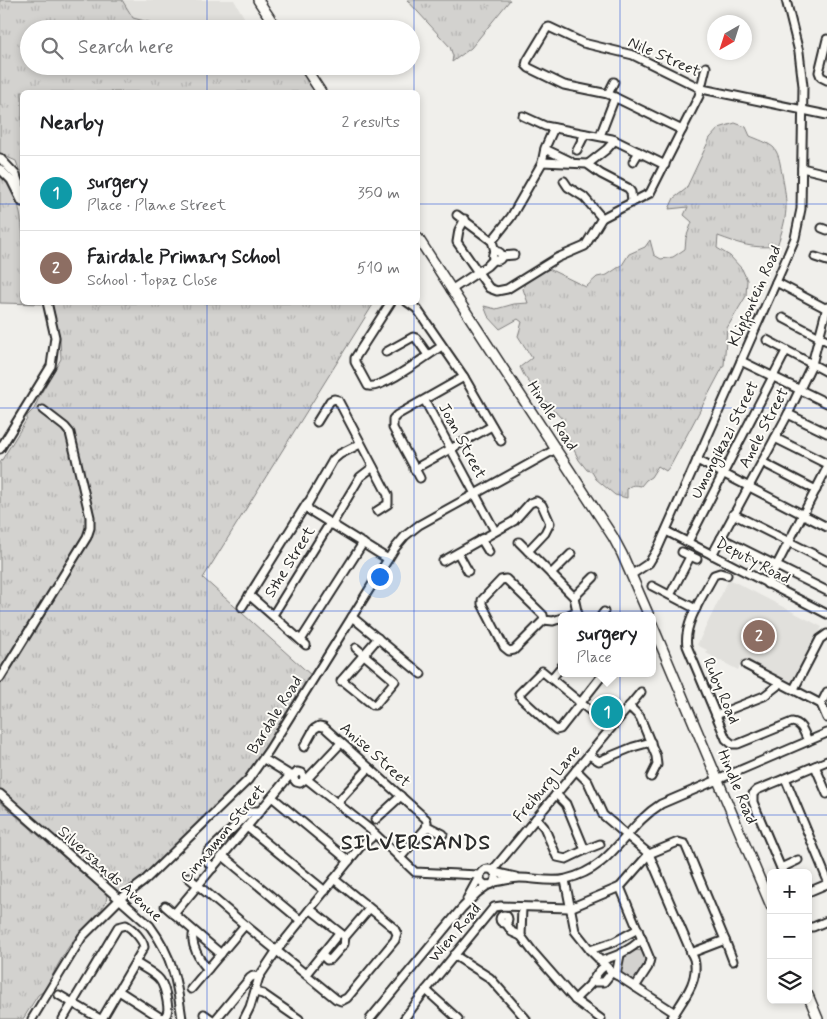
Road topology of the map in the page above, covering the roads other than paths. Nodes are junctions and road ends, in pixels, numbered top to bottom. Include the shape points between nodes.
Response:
1 (258, 0) edge
2 (264, 0) edge
3 (786, 0) edge
4 (271, 20) edge
5 (276, 20) edge
6 (826, 44) edge
7 (706, 67) dead end
8 (309, 75) edge
9 (827, 80) edge
10 (614, 82) dead end
11 (702, 89) junction
12 (320, 90) edge
13 (612, 95) junction
14 (803, 109) junction
15 (827, 115) edge
16 (523, 116) dead end
17 (554, 128) junction
18 (682, 130) junction
19 (585, 134) junction
20 (600, 136) junction
21 (615, 140) junction
22 (545, 149) junction
23 (577, 150) dead end
24 (639, 152) junction
25 (0, 158) edge
26 (542, 162) junction
27 (633, 162) dead end
28 (572, 163) junction
29 (588, 164) junction
30 (665, 165) junction
31 (802, 168) junction
32 (0, 169) edge
33 (827, 174) edge
34 (564, 181) dead end
35 (20, 187) edge
36 (20, 198) edge
37 (632, 202) junction
38 (457, 215) dead end
39 (602, 218) junction
40 (465, 219) junction
41 (420, 241) edge
42 (492, 241) junction
43 (514, 255) dead end
44 (497, 256) junction
45 (815, 257) dead end
46 (827, 261) edge
47 (477, 273) junction
48 (776, 282) junction
49 (451, 290) junction
50 (48, 305) edge
51 (389, 305) edge
52 (411, 305) edge
53 (827, 309) edge
54 (783, 318) dead end
55 (819, 337) junction
56 (767, 340) dead end
57 (827, 341) edge
58 (442, 346) junction
59 (786, 350) junction
60 (386, 352) dead end
61 (428, 355) junction
62 (741, 361) junction
63 (812, 364) junction
64 (827, 372) edge
65 (464, 377) junction
66 (773, 377) junction
67 (800, 389) junction
68 (425, 401) junction
69 (827, 403) edge
70 (43, 410) dead end
71 (788, 414) junction
72 (317, 422) dead end
73 (492, 426) junction
74 (827, 433) edge
75 (774, 438) junction
76 (501, 441) dead end
77 (360, 444) junction
78 (450, 448) junction
79 (0, 449) edge
80 (556, 449) junction
81 (698, 460) junction
82 (762, 462) junction
83 (827, 464) edge
84 (373, 467) junction
85 (414, 468) junction
86 (827, 468) edge
87 (724, 474) junction
88 (420, 478) dead end
89 (820, 482) junction
90 (749, 486) junction
91 (827, 486) edge
92 (816, 490) junction
93 (475, 494) junction
94 (307, 502) junction
95 (377, 511) dead end
96 (733, 514) junction
97 (803, 514) junction
98 (331, 524) junction
99 (827, 526) edge
100 (495, 531) junction
101 (666, 531) junction
102 (721, 538) junction
103 (481, 539) junction
104 (519, 542) dead end
105 (688, 542) junction
106 (789, 542) junction
107 (363, 543) junction
108 (528, 551) junction
109 (489, 552) dead end
110 (682, 552) dead end
111 (458, 553) junction
112 (571, 554) dead end
113 (712, 555) junction
114 (388, 559) junction
115 (443, 561) dead end
116 (827, 561) edge
117 (777, 565) junction
118 (468, 571) dead end
119 (551, 574) junction
120 (631, 575) junction
121 (727, 575) dead end
122 (594, 577) dead end
123 (767, 584) junction
124 (652, 586) dead end
125 (827, 591) edge
126 (249, 595) junction
127 (670, 595) junction
128 (574, 597) junction
129 (242, 608) dead end
130 (696, 609) junction
131 (578, 612) edge
132 (646, 612) edge
133 (827, 614) edge
134 (273, 615) junction
135 (352, 617) junction
136 (558, 619) edge
137 (544, 620) junction
138 (656, 634) edge
139 (826, 634) edge
140 (378, 638) junction
141 (356, 648) dead end
142 (364, 654) junction
143 (746, 665) dead end
144 (558, 671) edge
145 (421, 674) dead end
146 (601, 677) edge
147 (0, 678) edge
148 (552, 678) junction
149 (777, 686) dead end
150 (794, 689) junction
151 (641, 692) dead end
152 (827, 692) edge
153 (581, 703) junction
154 (821, 704) junction
155 (629, 706) junction
156 (716, 716) junction
157 (827, 718) edge
158 (611, 728) junction
159 (827, 733) edge
160 (651, 742) junction
161 (808, 742) junction
162 (341, 743) junction
163 (304, 747) dead end
164 (589, 755) junction
165 (264, 759) junction
166 (827, 761) edge
167 (815, 766) junction
168 (369, 768) junction
169 (576, 770) junction
170 (292, 775) junction
171 (650, 777) dead end
172 (306, 778) junction
173 (785, 778) junction
174 (718, 781) junction
175 (0, 794) edge
176 (556, 794) junction
177 (827, 794) edge
178 (401, 796) junction
179 (272, 798) junction
180 (337, 804) junction
181 (260, 812) junction
182 (536, 818) junction
183 (375, 820) dead end
184 (427, 826) junction
185 (248, 827) junction
186 (371, 834) junction
187 (443, 834) dead end
188 (627, 836) junction
189 (600, 844) dead end
190 (584, 850) junction
191 (649, 854) junction
192 (223, 856) junction
193 (400, 858) junction
194 (798, 860) dead end
195 (349, 862) junction
196 (212, 868) junction
197 (782, 869) edge
198 (784, 869) edge
199 (494, 871) junction
200 (479, 876) junction
201 (188, 877) dead end
202 (519, 878) junction
203 (334, 879) junction
204 (827, 879) edge
205 (565, 880) junction
206 (142, 882) junction
207 (491, 884) junction
208 (827, 884) edge
209 (198, 886) junction
210 (620, 887) junction
211 (812, 890) edge
212 (325, 891) junction
213 (767, 897) edge
214 (119, 900) junction
215 (165, 906) dead end
216 (522, 907) junction
217 (370, 908) junction
218 (462, 908) junction
219 (570, 908) junction
220 (310, 909) junction
221 (133, 910) junction
222 (174, 914) junction
223 (300, 920) junction
224 (827, 921) edge
225 (506, 923) dead end
226 (244, 926) junction
227 (812, 927) edge
228 (638, 929) junction
229 (194, 932) junction
230 (342, 935) junction
231 (522, 936) junction
232 (642, 939) junction
233 (725, 940) junction
234 (633, 947) junction
235 (277, 950) junction
236 (590, 950) junction
237 (646, 950) junction
238 (221, 954) junction
239 (692, 954) junction
240 (454, 955) junction
241 (620, 955) junction
242 (733, 961) dead end
243 (136, 963) junction
244 (602, 963) junction
245 (208, 970) junction
246 (614, 973) junction
247 (306, 974) junction
248 (259, 977) junction
249 (591, 982) junction
250 (635, 987) junction
251 (191, 989) dead end
252 (426, 990) junction
253 (119, 991) junction
254 (255, 992) junction
255 (59, 995) dead end
256 (576, 1000) junction
257 (73, 1003) junction
258 (812, 1004) edge
259 (204, 1014) dead end
260 (673, 1016) edge
261 (32, 1019) edge
262 (62, 1019) edge
263 (101, 1019) edge
264 (182, 1019) edge
265 (211, 1019) edge
266 (216, 1019) edge
267 (244, 1019) edge
268 (299, 1019) edge
269 (370, 1019) edge
270 (404, 1019) edge
271 (458, 1019) edge
272 (526, 1019) edge
273 (601, 1019) edge
274 (818, 1019) edge

1 - 4 main road
2 - 5 main road
3 - 14 street, Klipfontein Road via 800,59
6 - 9 street via 819,72
7 - 11 street
8 - 12 main road
10 - 13 street
11 - 13 street, Nile Street via 633,55 582,43 547,28 526,65 560,84
11 - 14 street, Nile Street
11 - 18 street
13 - 18 street
13 - 20 street
14 - 15 street, Nile Street
14 - 31 street, Klipfontein Road
16 - 17 street
17 - 19 street
17 - 22 street
18 - 30 street
19 - 20 street
19 - 23 street
20 - 21 street
21 - 24 street
21 - 29 street
22 - 26 street
22 - 28 street
24 - 27 street
24 - 30 street
25 - 35 street via 16,176
26 - 28 street
26 - 42 street via 511,217
28 - 29 street
29 - 37 street via 628,188
30 - 37 street via 650,193
31 - 33 street
31 - 48 street, Klipfontein Road via 799,223
32 - 36 street via 11,180
34 - 39 street
37 - 39 street
38 - 40 street
39 - 47 street via 586,245 557,258 507,289 490,289
40 - 42 street
40 - 47 street via 456,240
41 - 49 main road, Hindle Road
42 - 44 street
43 - 44 street
44 - 47 street
45 - 46 street
47 - 49 street
48 - 53 street
48 - 62 street, Klipfontein Road
49 - 80 main road, Hindle Road
50 - 79 street via 55,337 51,366
51 - 61 street via 356,356 367,385 375,386
52 - 58 street
53 - 55 street, Anele Street
54 - 55 street
55 - 57 street
55 - 63 street, Anele Street
56 - 59 street
58 - 61 street
58 - 65 street
59 - 63 street
59 - 66 street, Umongikazi Street
60 - 61 street via 412,337
62 - 66 street
62 - 81 street, Klipfontein Road
63 - 64 street
63 - 67 street, Anele Street
65 - 68 street
65 - 73 street
66 - 67 street
66 - 87 street, Umongikazi Street
67 - 69 street
67 - 71 street, Anele Street
68 - 78 street, Joan Street
68 - 85 street via 397,415 392,422
70 - 147 street via 70,433 90,528
71 - 74 street
71 - 75 street, Anele Street
72 - 77 street via 328,404 336,399
73 - 76 street
73 - 78 street
75 - 82 street, Anele Street
75 - 83 street
77 - 84 street
77 - 94 street via 333,460
78 - 85 street
78 - 93 street, Joan Street
80 - 93 street, Bardale Road
80 - 120 main road, Hindle Road via 613,537
81 - 87 street
81 - 101 street, Klipfontein Road
82 - 90 street, Anele Street
82 - 92 street
84 - 95 street via 389,499 388,504
84 - 98 street, Sthe Street via 360,477
85 - 88 street
86 - 89 street
87 - 90 street
87 - 105 street, Umongikazi Street
89 - 91 street
89 - 92 street
90 - 96 street, Anele Street
90 - 97 street
92 - 97 street
93 - 100 street, Joan Street
93 - 114 street, Bardale Road via 410,531
94 - 98 street via 309,510
94 - 126 street
96 - 102 street, Anele Street
96 - 106 street
97 - 99 street
97 - 106 street
98 - 107 street
98 - 134 street, Sthe Street
100 - 103 street
100 - 108 street via 514,521 530,503 538,502 550,523
101 - 105 street, Deputy Road
101 - 120 street, Klipfontein Road via 654,558
102 - 113 street, Anele Street
102 - 117 street
103 - 109 street
103 - 111 street
104 - 108 street
105 - 113 street, Deputy Road
106 - 116 street
106 - 117 street
107 - 114 street
107 - 134 street via 303,642
108 - 119 street
110 - 127 street via 694,558
111 - 115 street
111 - 118 street
112 - 119 street
113 - 123 street, Deputy Road
114 - 135 street, Bardale Road
117 - 123 street
117 - 125 street
119 - 128 street
120 - 132 main road, Hindle Road
121 - 130 street, Ruby Road via 714,575
122 - 128 street
123 - 133 street, Deputy Road
124 - 127 street
126 - 129 street
126 - 134 street
127 - 130 street
128 - 131 street
130 - 156 street, Ruby Road via 687,633 688,646
135 - 140 street
135 - 165 street, Bardale Road
136 - 137 street
137 - 137 street via 514,650 507,650 482,600 501,580 506,579
138 - 174 main road, Hindle Road
139 - 150 street via 820,638
140 - 142 street
140 - 145 street
141 - 142 street
142 - 142 street via 341,681 373,706 395,681
143 - 150 street
144 - 148 street
146 - 153 street
148 - 153 street
148 - 153 street via 545,672 539,673 519,694 553,729 560,729
149 - 156 street via 764,696
150 - 154 street
151 - 155 street, Freiburg Lane
152 - 154 street
153 - 158 street
154 - 157 street
155 - 158 street, Freiburg Lane
155 - 160 street via 639,716
156 - 161 street, Ruby Road via 726,739 732,744 792,722 801,726
158 - 164 street, Freiburg Lane
159 - 161 street
160 - 164 street via 598,761
160 - 171 street via 657,762
161 - 174 street
162 - 163 street, Anise Street via 319,726
162 - 168 street, Anise Street
162 - 172 street
164 - 169 street, Freiburg Lane
165 - 170 street
165 - 206 street, Bardale Road via 248,780
166 - 167 street
167 - 173 street
167 - 177 street
168 - 178 street, Anise Street
168 - 180 street
169 - 176 street, Freiburg Lane
169 - 188 street via 588,782 603,814
170 - 172 street via 298,783
170 - 179 street, Cinnamon Street
172 - 180 street
173 - 197 street via 757,790 752,797
173 - 204 street
174 - 188 street via 661,804
174 - 213 main road, Hindle Road
175 - 214 street, Silversands Avenue
176 - 182 street, Freiburg Lane
176 - 190 street via 568,808
178 - 183 street
178 - 184 street, Anise Street via 426,818
179 - 181 street, Cinnamon Street
179 - 195 street
180 - 186 street
181 - 185 street, Cinnamon Street
181 - 196 street via 249,813 208,852 206,860
182 - 190 street via 543,825 558,858 564,859
182 - 199 street, Freiburg Lane
184 - 187 street, Anise Street
184 - 193 street
185 - 192 street, Cinnamon Street
185 - 212 street
186 - 193 street
186 - 195 street
188 - 191 street
188 - 205 street via 598,866
189 - 190 street
191 - 210 street, Wien Road
191 - 233 street via 678,842 685,844
191 - 239 street
192 - 196 street, Cinnamon Street
192 - 223 street
193 - 200 street via 417,873
194 - 198 street
195 - 203 street
196 - 209 street, Cinnamon Street
199 - 200 street via 484,869
199 - 202 street
199 - 207 street via 496,877
200 - 207 street via 482,883
200 - 218 street
201 - 209 street
202 - 205 street
202 - 207 street
203 - 212 street
203 - 217 street
205 - 219 street
206 - 214 street, Bardale Road
206 - 221 street via 131,897
207 - 218 street
208 - 211 street
209 - 222 street, Cinnamon Street
209 - 226 street
210 - 219 street, Wien Road
210 - 228 street
212 - 220 street
214 - 221 street, Silversands Avenue
214 - 261 street, Bardale Road via 78,941
215 - 222 street
216 - 219 street, Wien Road
216 - 231 street
216 - 240 street, Wien Road via 494,907
217 - 230 street
217 - 247 street via 394,928 397,937 347,998 336,999
218 - 269 street
219 - 236 street via 575,931
220 - 223 street
220 - 230 street
221 - 264 street, Silversands Avenue via 150,926 165,948 177,983
222 - 229 street
223 - 235 street
224 - 227 street
225 - 231 street via 512,932
226 - 235 street
226 - 238 street
228 - 232 street
228 - 236 street
229 - 238 street
229 - 245 street via 194,944
230 - 247 street
231 - 256 street
232 - 234 street
232 - 237 street
233 - 239 street
233 - 242 street
234 - 237 street
234 - 241 street
235 - 247 street
235 - 248 street
236 - 244 street
237 - 250 street via 650,959
238 - 245 street
239 - 260 street via 695,977
240 - 252 street, Wien Road
240 - 272 street via 492,980
241 - 244 street
241 - 246 street
243 - 253 street
243 - 253 street via 162,982 168,1013 161,1018
243 - 257 street via 145,946 130,928 120,925
244 - 246 street
244 - 249 street
245 - 251 street
246 - 249 street via 605,981
246 - 250 street
248 - 254 street
248 - 266 street via 250,978
249 - 256 street
250 - 260 street
252 - 270 street, Wien Road
252 - 271 street
253 - 263 street
254 - 267 street
254 - 268 street
255 - 257 street
256 - 273 street
257 - 262 street
257 - 263 street
258 - 274 main road
259 - 265 street

